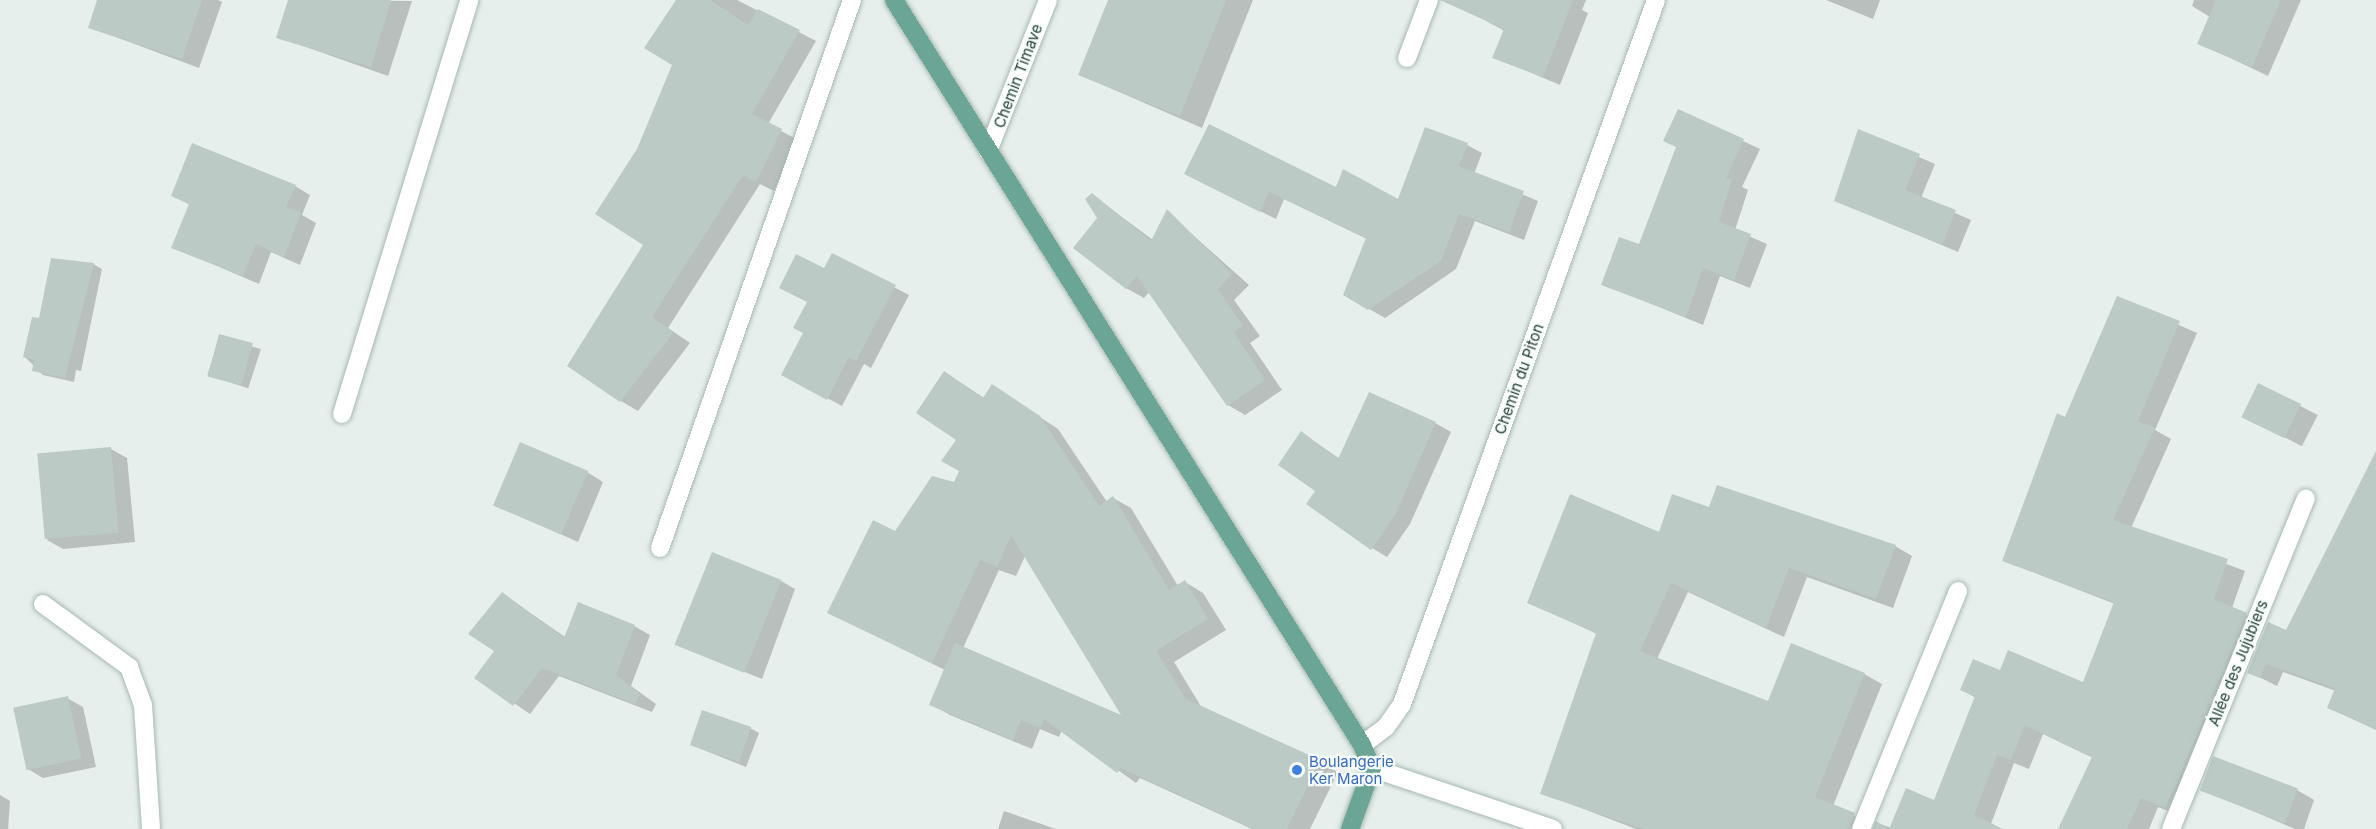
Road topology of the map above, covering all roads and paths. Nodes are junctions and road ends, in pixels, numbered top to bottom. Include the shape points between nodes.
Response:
1 (469, 0) edge
2 (852, 0) edge
3 (894, 0) edge
4 (1048, 0) edge
5 (1429, 0) edge
6 (1656, 0) edge
7 (1407, 58) dead end
8 (988, 151) junction
9 (342, 414) dead end
10 (2306, 498) dead end
11 (660, 548) dead end
12 (1958, 591) dead end
13 (43, 604) dead end
14 (1362, 745) junction
15 (1372, 768) junction
16 (152, 829) edge
17 (1350, 829) edge
18 (1553, 829) edge
19 (1861, 829) edge
20 (2171, 829) edge

1 - 9 street
2 - 11 street
3 - 8 main road
4 - 8 street, Chemin Timave
5 - 7 street
6 - 14 street, Chemin du Piton via 1402,704 1386,727
8 - 14 main road
10 - 20 street, Allée des Jujubiers
12 - 19 street
13 - 16 street via 129,667 143,705
14 - 15 main road
15 - 17 main road
15 - 18 street

